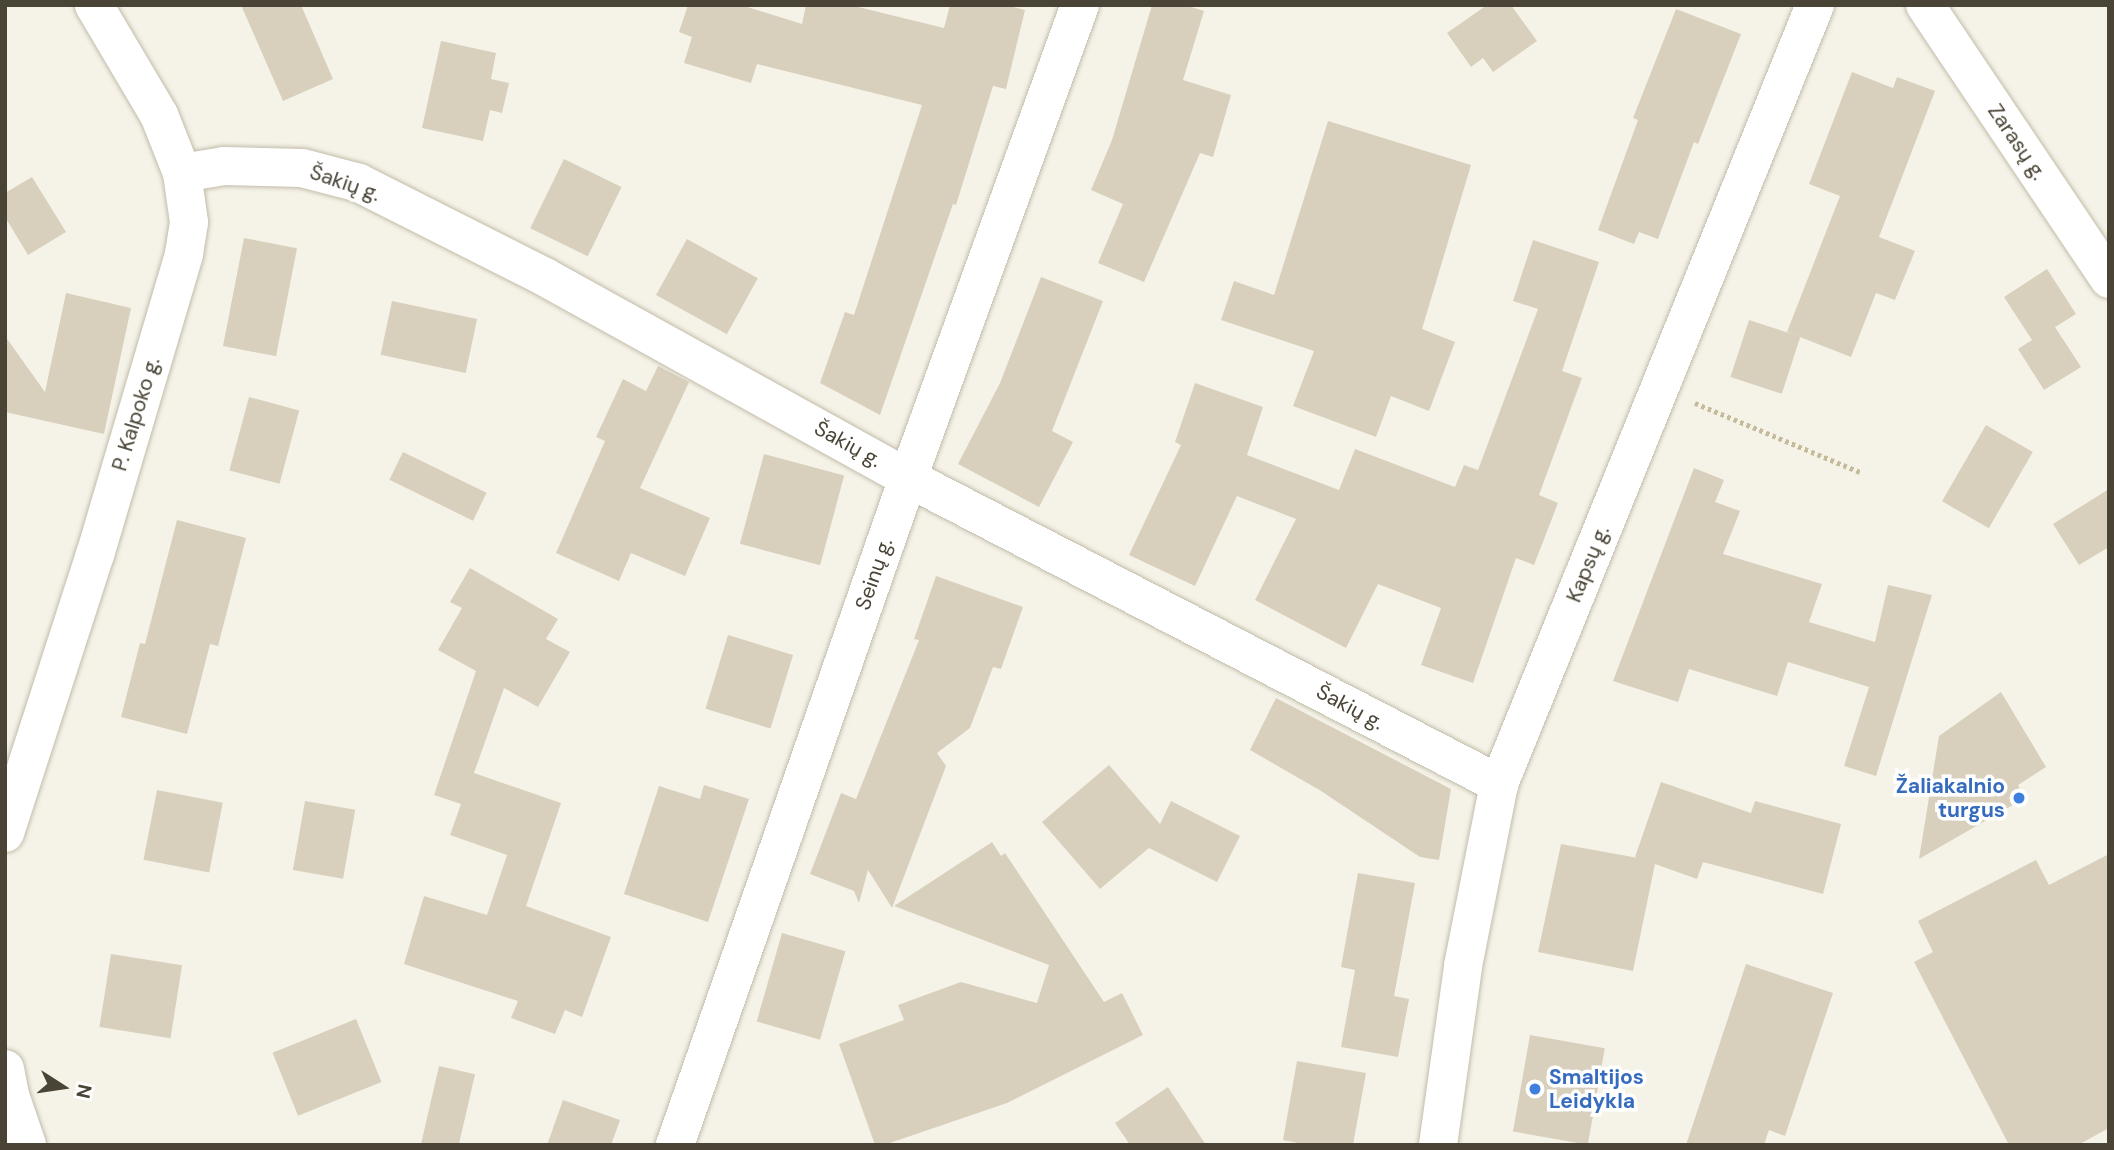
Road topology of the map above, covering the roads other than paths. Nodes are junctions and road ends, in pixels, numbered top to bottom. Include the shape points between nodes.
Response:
1 (94, 5) edge
2 (1080, 5) edge
3 (1815, 5) edge
4 (1925, 5) edge
5 (181, 173) junction
6 (2109, 279) edge
7 (908, 478) junction
8 (1499, 784) junction
9 (5, 833) edge
10 (5, 1069) edge
11 (27, 1145) edge
12 (675, 1145) edge
13 (1438, 1145) edge

1 - 5 street, P. Kalpoko g. via 159,115
2 - 7 street, Seinų g.
3 - 8 street, Kapsų g.
4 - 6 street, Zarasų g.
5 - 7 street, Šakių g. via 224,166 302,168 359,183 545,277
5 - 9 street, P. Kalpoko g. via 189,222 184,254 95,555
7 - 8 street, Šakių g.
7 - 12 street, Seinų g.
8 - 13 street, Kapsų g. via 1463,966
10 - 11 street

